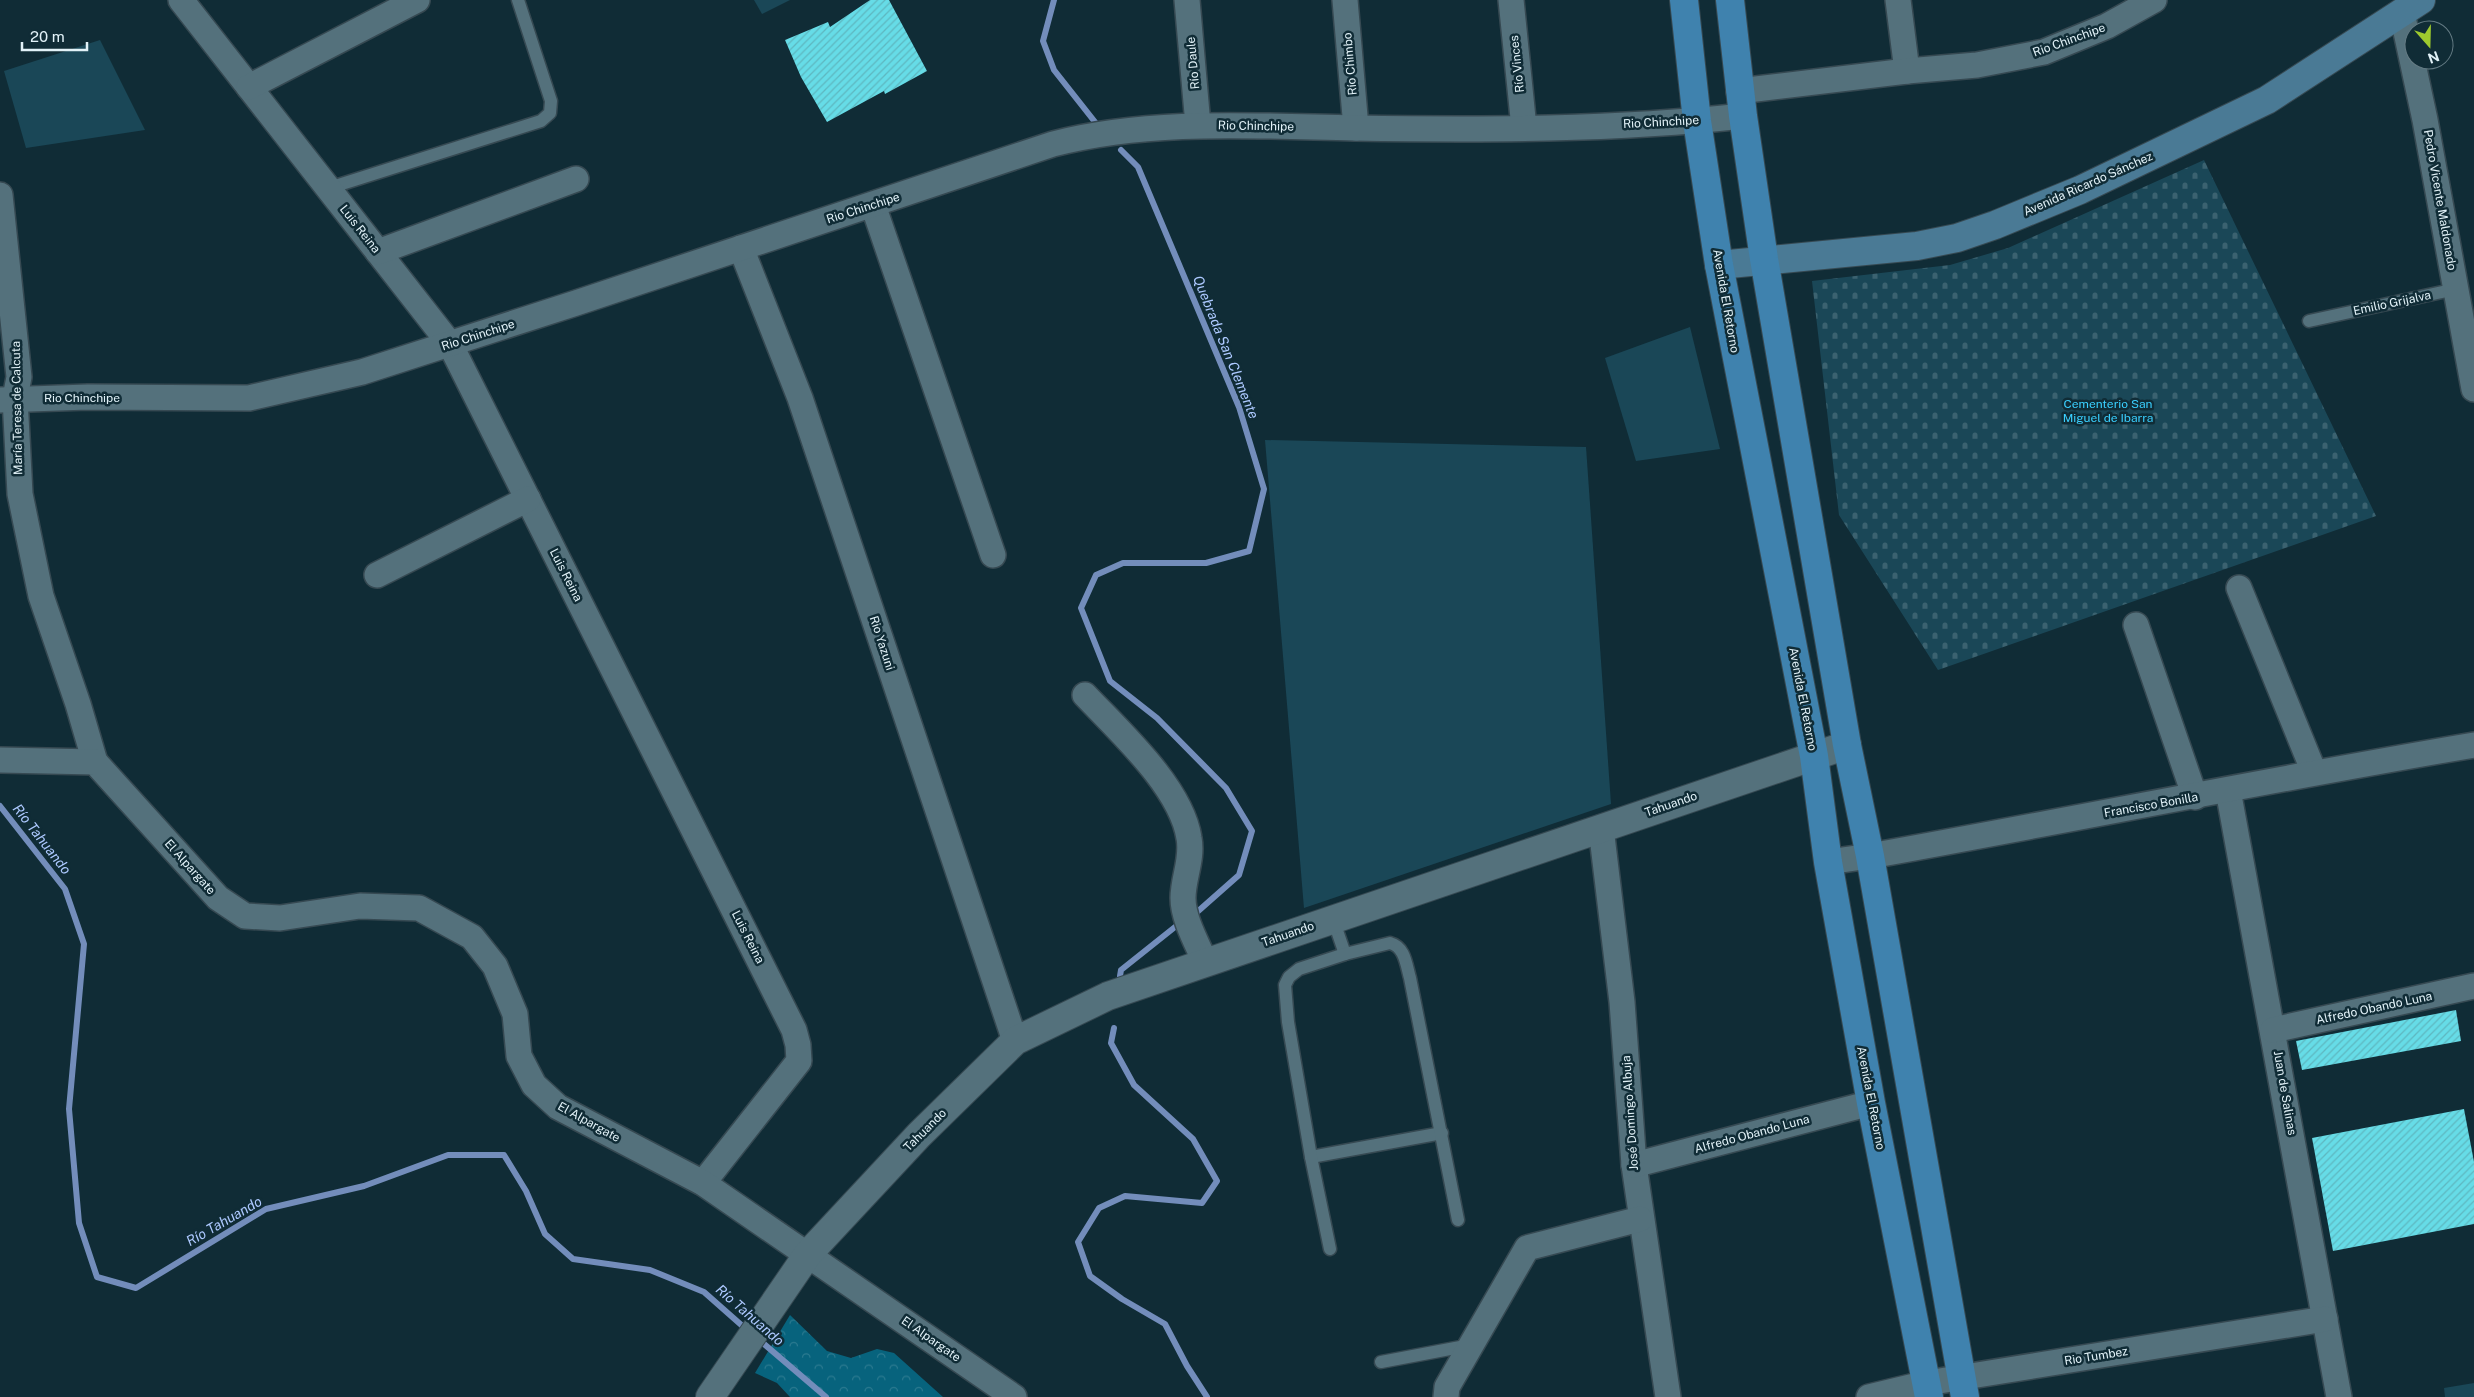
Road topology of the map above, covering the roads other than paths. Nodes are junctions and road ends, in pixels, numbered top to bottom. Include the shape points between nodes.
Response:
1 (181, 0) edge
2 (417, 0) edge
3 (518, 0) edge
4 (1187, 0) edge
5 (1344, 0) edge
6 (1511, 0) edge
7 (1684, 0) edge
8 (1730, 0) edge
9 (1898, 0) edge
10 (2154, 0) edge
11 (2411, 6) edge
12 (1906, 71) junction
13 (249, 87) junction
14 (1741, 104) junction
15 (1697, 121) junction
16 (1198, 125) junction
17 (1356, 128) junction
18 (1524, 128) junction
19 (576, 180) dead end
20 (329, 188) junction
21 (0, 195) edge
22 (873, 205) junction
23 (741, 248) junction
24 (378, 252) junction
25 (1764, 259) junction
26 (1719, 265) junction
27 (2465, 287) edge
28 (2309, 320) dead end
29 (450, 344) junction
30 (2474, 389) edge
31 (8, 399) edge
32 (528, 499) junction
33 (993, 555) dead end
34 (376, 575) dead end
35 (2239, 588) dead end
36 (2136, 625) dead end
37 (1085, 695) dead end
38 (2474, 745) edge
39 (1847, 746) junction
40 (1814, 756) junction
41 (0, 760) edge
42 (95, 762) junction
43 (2314, 772) junction
44 (2228, 790) junction
45 (2195, 797) junction
46 (1601, 828) junction
47 (1870, 856) junction
48 (1828, 862) junction
49 (1333, 919) junction
50 (1345, 954) junction
51 (1205, 962) junction
52 (2474, 986) edge
53 (2274, 1030) junction
54 (1015, 1041) junction
55 (1871, 1103) junction
56 (1442, 1133) junction
57 (1311, 1157) junction
58 (1634, 1165) junction
59 (703, 1183) junction
60 (1640, 1219) junction
61 (1458, 1220) dead end
62 (1330, 1249) dead end
63 (803, 1262) junction
64 (2325, 1319) junction
65 (1471, 1344) junction
66 (1381, 1362) dead end
67 (1963, 1388) edge
68 (1928, 1390) edge
69 (713, 1392) edge
70 (1014, 1397) edge
71 (1446, 1397) edge
72 (1668, 1397) edge
73 (1868, 1397) edge
74 (2339, 1397) edge

1 - 13 street, Luis Reina
2 - 13 street
3 - 20 lane via 551,101 550,112 541,121
4 - 16 street, Río Daule
5 - 17 street, Río Chimbo
6 - 18 street, Río Vinces
7 - 15 main road, Avenida El Retorno
8 - 14 main road
9 - 12 street
10 - 12 street, Rio Chinchipe via 2107,26 2044,52 1977,65
11 - 25 main road, Avenida Ricardo Sánchez via 2267,100 2080,190 1995,225 1957,238 1917,246
11 - 27 street, Pedro Vicente Maldonado via 2425,120
12 - 14 street, Rio Chinchipe
13 - 20 street, Luis Reina
14 - 15 street, Rio Chinchipe
14 - 25 main road
15 - 18 street, Rio Chinchipe
15 - 26 main road, Avenida El Retorno
16 - 17 street, Rio Chinchipe
16 - 22 street, Rio Chinchipe via 1082,136
17 - 18 street, Rio Chinchipe
19 - 24 street
20 - 24 street, Luis Reina
21 - 31 street, María Teresa de Calcuta via 19,377
22 - 23 street, Rio Chinchipe
22 - 33 street
23 - 29 street, Rio Chinchipe
23 - 54 street, Rio Yazuni via 800,398
24 - 29 street, Luis Reina
25 - 26 main road, Avenida Ricardo Sánchez
25 - 39 main road
26 - 40 main road, Avenida El Retorno
27 - 28 lane, Emilio Grijalva
27 - 30 street, Pedro Vicente Maldonado
29 - 31 street, Rio Chinchipe via 362,372 249,398
29 - 32 street, Luis Reina
31 - 42 street, María Teresa de Calcuta via 20,494 40,596
32 - 34 street
32 - 59 street, Luis Reina via 789,1021 798,1045 799,1061
35 - 43 street
36 - 45 street
37 - 51 street via 1150,764 1184,817 1190,839 1190,860 1184,908
38 - 43 street, Francisco Bonilla
39 - 40 street, Tahuando
39 - 47 main road
40 - 46 street, Tahuando
40 - 48 main road, Avenida El Retorno
41 - 42 street
42 - 59 street, El Alpargate via 218,898 246,916 280,918 360,906 420,908 472,937 496,966 515,1014 519,1056 534,1085 558,1107
43 - 44 street, Francisco Bonilla
44 - 45 street, Francisco Bonilla
44 - 53 street, Juan de Salinas
45 - 47 street, Francisco Bonilla
46 - 49 street, Tahuando
46 - 58 street, José Domingo Albuja via 1622,1002
47 - 48 street, Francisco Bonilla
47 - 67 main road
48 - 55 main road, Avenida El Retorno
49 - 50 lane
49 - 51 street, Tahuando
50 - 56 lane via 1390,943 1402,950
50 - 57 lane via 1299,969 1289,977 1285,986
51 - 54 street, Tahuando via 1108,996
52 - 53 street, Alfredo Obando Luna
53 - 64 street, Juan de Salinas
54 - 63 street, Tahuando via 919,1134
55 - 58 street, Alfredo Obando Luna
55 - 68 main road, Avenida El Retorno
56 - 57 lane
56 - 61 lane
57 - 62 lane
58 - 60 street, José Domingo Albuja
59 - 63 street, El Alpargate
60 - 65 street via 1527,1248
60 - 72 street, José Domingo Albuja
63 - 69 street, Tahuando
63 - 70 street, El Alpargate
64 - 67 street, Rio Tumbez
64 - 74 street, Juan de Salinas
65 - 66 lane
65 - 71 street via 1446,1387
67 - 68 street, Rio Tumbez
68 - 73 street, Rio Tumbez

